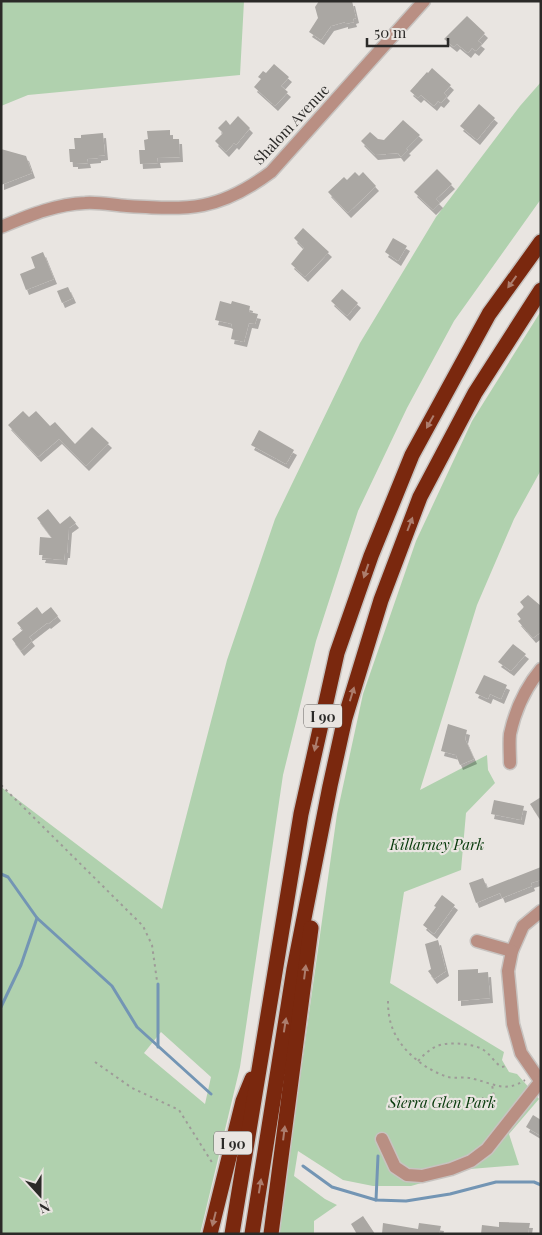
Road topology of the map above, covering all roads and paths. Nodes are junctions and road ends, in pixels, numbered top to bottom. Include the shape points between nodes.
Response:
1 (424, 1) edge
2 (1, 227) edge
3 (541, 242) edge
4 (541, 290) edge
5 (541, 669) edge
6 (510, 763) dead end
7 (1, 785) edge
8 (330, 786) junction
9 (541, 911) edge
10 (477, 941) dead end
11 (512, 951) junction
12 (157, 981) dead end
13 (388, 1001) dead end
14 (262, 1055) junction
15 (418, 1061) junction
16 (95, 1062) dead end
17 (506, 1066) dead end
18 (525, 1080) dead end
19 (540, 1082) edge
20 (492, 1084) junction
21 (482, 1098) dead end
22 (382, 1139) dead end
23 (224, 1180) junction
24 (210, 1234) edge
25 (232, 1234) edge
26 (252, 1234) edge
27 (271, 1234) edge

1 - 2 street, Shalom Avenue via 270,172 252,186 208,205 155,208 86,203 36,213
3 -> 14 highway, I 90 via 489,314 412,454 337,653 301,814
8 -> 4 highway, I 90 via 345,718 380,600 420,497 475,393
5 - 6 street via 532,679 517,710 510,736
7 - 12 path via 143,926 152,945
26 -> 8 highway, I 90 via 294,969
27 -> 8 highway, I 90
9 - 11 street via 523,926
10 - 11 street
11 - 19 street via 508,971 513,1024 522,1053
13 - 15 path via 396,1037
14 - 23 highway, I 90 via 243,1100
14 - 25 highway, I 90
15 - 17 path via 434,1047 453,1043 482,1049 498,1065
15 - 20 path via 450,1078 472,1078
16 - 23 path via 132,1088 179,1110
18 - 20 path via 508,1088
19 - 22 street via 487,1149 471,1162 422,1176 407,1176 395,1167
20 - 21 path via 492,1103
23 -> 24 highway, I 90

